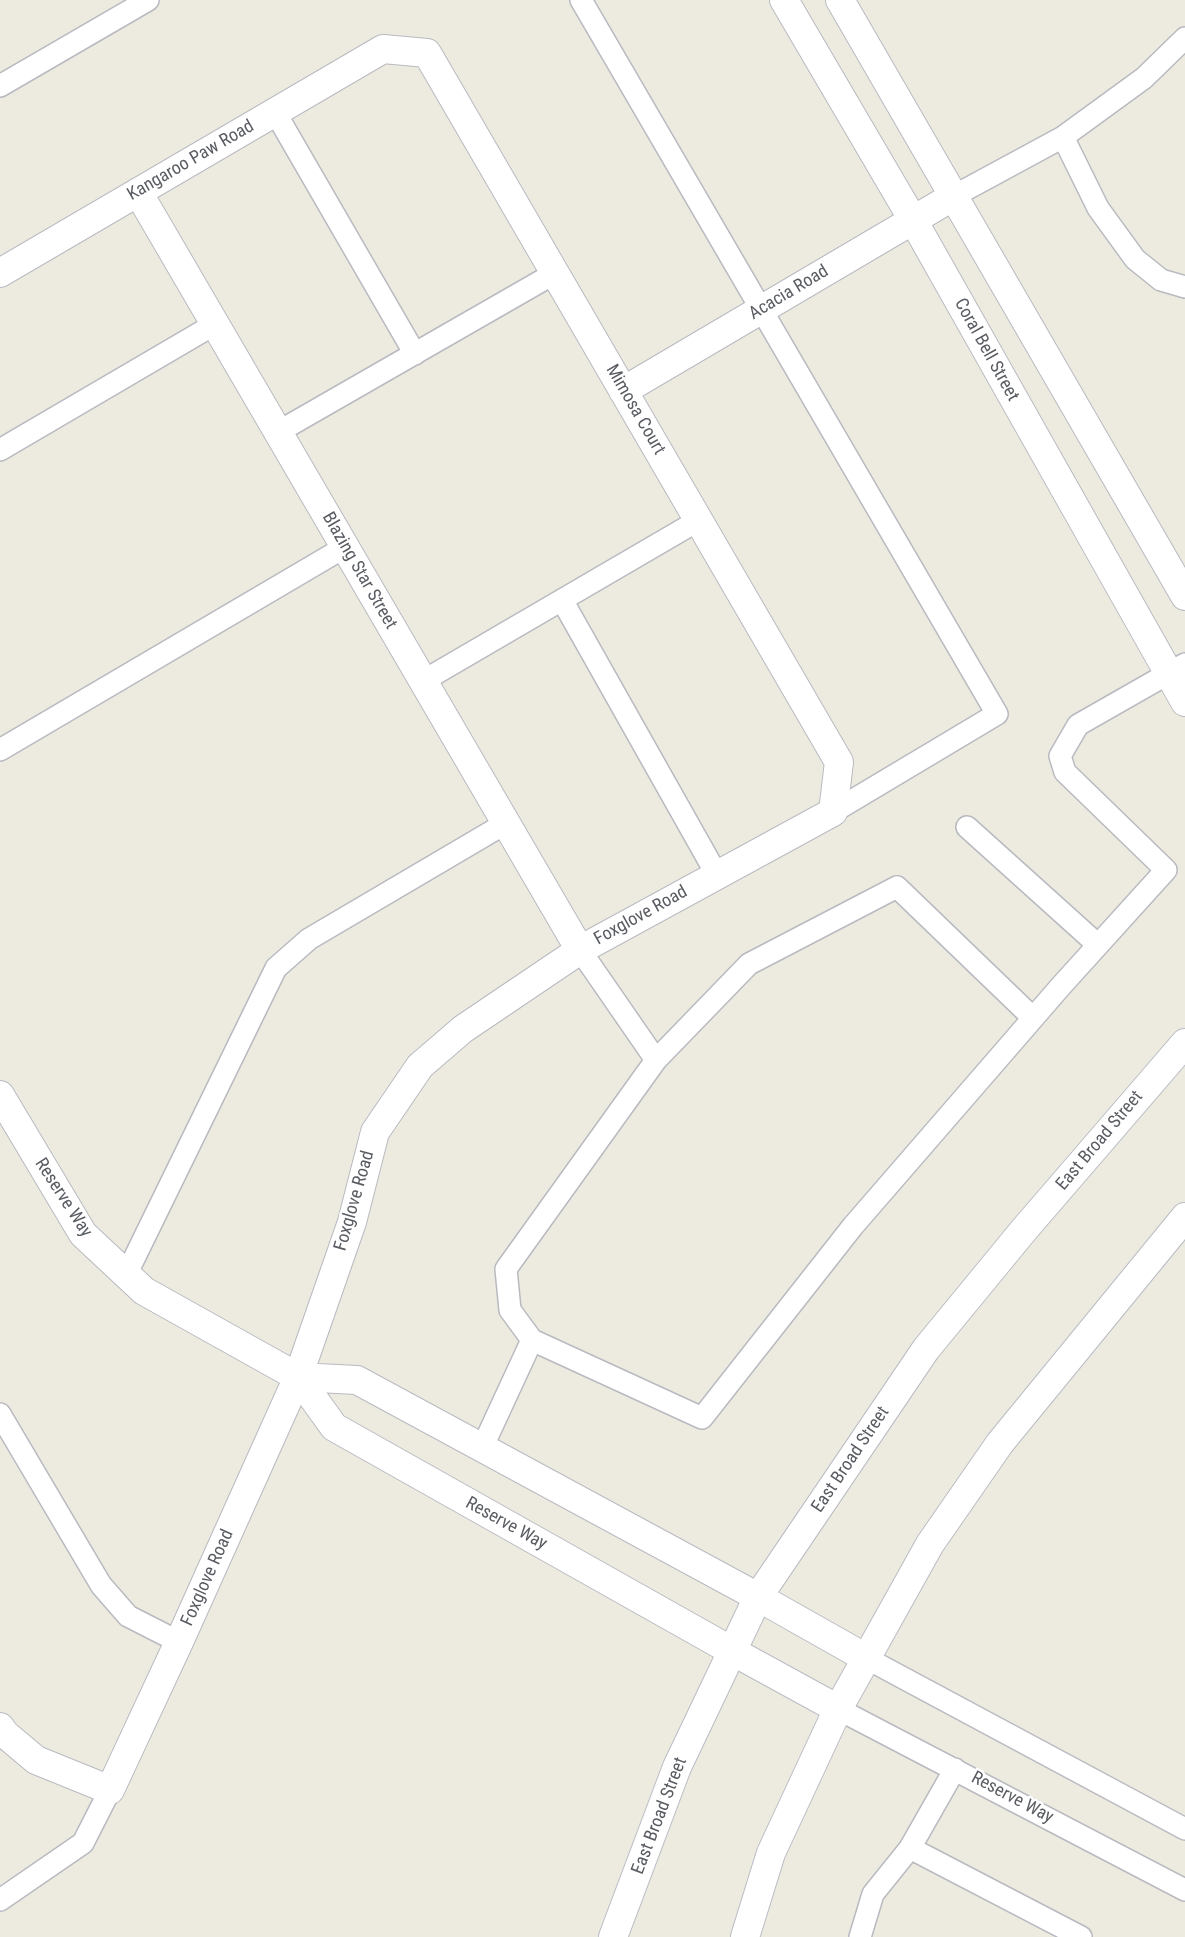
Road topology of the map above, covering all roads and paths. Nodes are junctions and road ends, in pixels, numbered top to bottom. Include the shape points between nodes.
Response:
1 (148, 0) edge
2 (581, 0) edge
3 (784, 0) edge
4 (840, 0) edge
5 (1185, 38) edge
6 (383, 49) joint
7 (0, 86) edge
8 (275, 112) junction
9 (1063, 137) junction
10 (138, 192) junction
11 (954, 196) junction
12 (913, 220) junction
13 (0, 273) edge
14 (555, 273) junction
15 (1185, 287) edge
16 (762, 310) junction
17 (215, 324) junction
18 (415, 354) junction
19 (623, 391) junction
20 (278, 432) junction
21 (0, 450) edge
22 (699, 520) junction
23 (345, 547) junction
24 (1185, 596) edge
25 (562, 600) junction
26 (1176, 669) edge
27 (423, 680) junction
28 (1185, 702) edge
29 (0, 750) edge
30 (833, 812) junction
31 (506, 823) junction
32 (967, 827) dead end
33 (717, 875) junction
34 (1098, 945) junction
35 (580, 950) junction
36 (1033, 1018) junction
37 (1185, 1043) edge
38 (656, 1060) junction
39 (0, 1096) edge
40 (1185, 1217) edge
41 (126, 1275) junction
42 (532, 1340) junction
43 (298, 1377) junction
44 (0, 1414) edge
45 (482, 1448) junction
46 (758, 1598) junction
47 (179, 1642) junction
48 (732, 1651) junction
49 (866, 1658) junction
50 (838, 1709) junction
51 (0, 1727) edge
52 (955, 1769) junction
53 (110, 1790) junction
54 (1185, 1829) edge
55 (910, 1848) junction
56 (1185, 1890) edge
57 (0, 1900) edge
58 (613, 1937) edge
59 (746, 1937) edge
60 (860, 1937) edge
61 (1081, 1937) edge

1 - 7 lane
2 - 16 lane
3 - 12 street, Coral Bell Street
4 - 11 street
5 - 9 lane via 1144,78
6 - 8 street, Kangaroo Paw Road
6 - 14 street, Mimosa Court via 427,53
8 - 10 street, Kangaroo Paw Road
8 - 18 lane
9 - 11 lane
9 - 15 lane via 1098,208 1135,259 1161,280
10 - 13 street, Kangaroo Paw Road
10 - 17 street, Blazing Star Street
11 - 12 street, Acacia Road
11 - 24 street
12 - 16 street, Acacia Road
12 - 26 street, Coral Bell Street
14 - 18 lane
14 - 19 street, Mimosa Court
16 - 19 street, Acacia Road
16 - 30 lane via 997,714
17 - 20 street, Blazing Star Street
17 - 21 lane
18 - 20 lane
19 - 22 street, Mimosa Court
20 - 23 street, Blazing Star Street
22 - 25 lane
22 - 30 street, Mimosa Court via 839,762
23 - 27 street, Blazing Star Street
23 - 29 lane
25 - 27 lane
25 - 33 lane
26 - 28 street, Coral Bell Street
26 - 34 lane via 1078,725 1060,756 1065,772 1166,870
27 - 31 street, Blazing Star Street
30 - 33 street, Foxglove Road
31 - 35 street, Blazing Star Street
31 - 41 lane via 309,939 276,968
32 - 34 lane
33 - 35 street, Foxglove Road
34 - 36 lane
35 - 38 lane
35 - 43 street, Foxglove Road via 462,1029 420,1066 375,1132 352,1222
36 - 38 lane via 897,887 749,964
36 - 42 lane via 853,1226 702,1418
37 - 46 street, East Broad Street via 926,1349
38 - 42 lane via 506,1269 510,1310
39 - 41 street, Reserve Way via 83,1234
40 - 49 street via 1000,1442 930,1544
41 - 43 street, Reserve Way via 144,1291
42 - 45 lane
43 - 45 street, Reserve Way via 357,1380
43 - 47 street, Foxglove Road
43 - 48 street, Reserve Way via 334,1427
44 - 47 lane via 100,1585 128,1616
45 - 46 street, Reserve Way
46 - 48 street, East Broad Street
46 - 49 street, Reserve Way
47 - 53 street, Foxglove Road
48 - 50 street, Reserve Way
48 - 58 street, East Broad Street via 678,1767
49 - 50 street
49 - 54 lane
50 - 52 lane, Reserve Way
50 - 59 street via 771,1853
51 - 53 street via 36,1760
52 - 55 lane
52 - 56 lane, Reserve Way
53 - 57 lane via 83,1843
55 - 60 lane via 873,1894
55 - 61 lane

